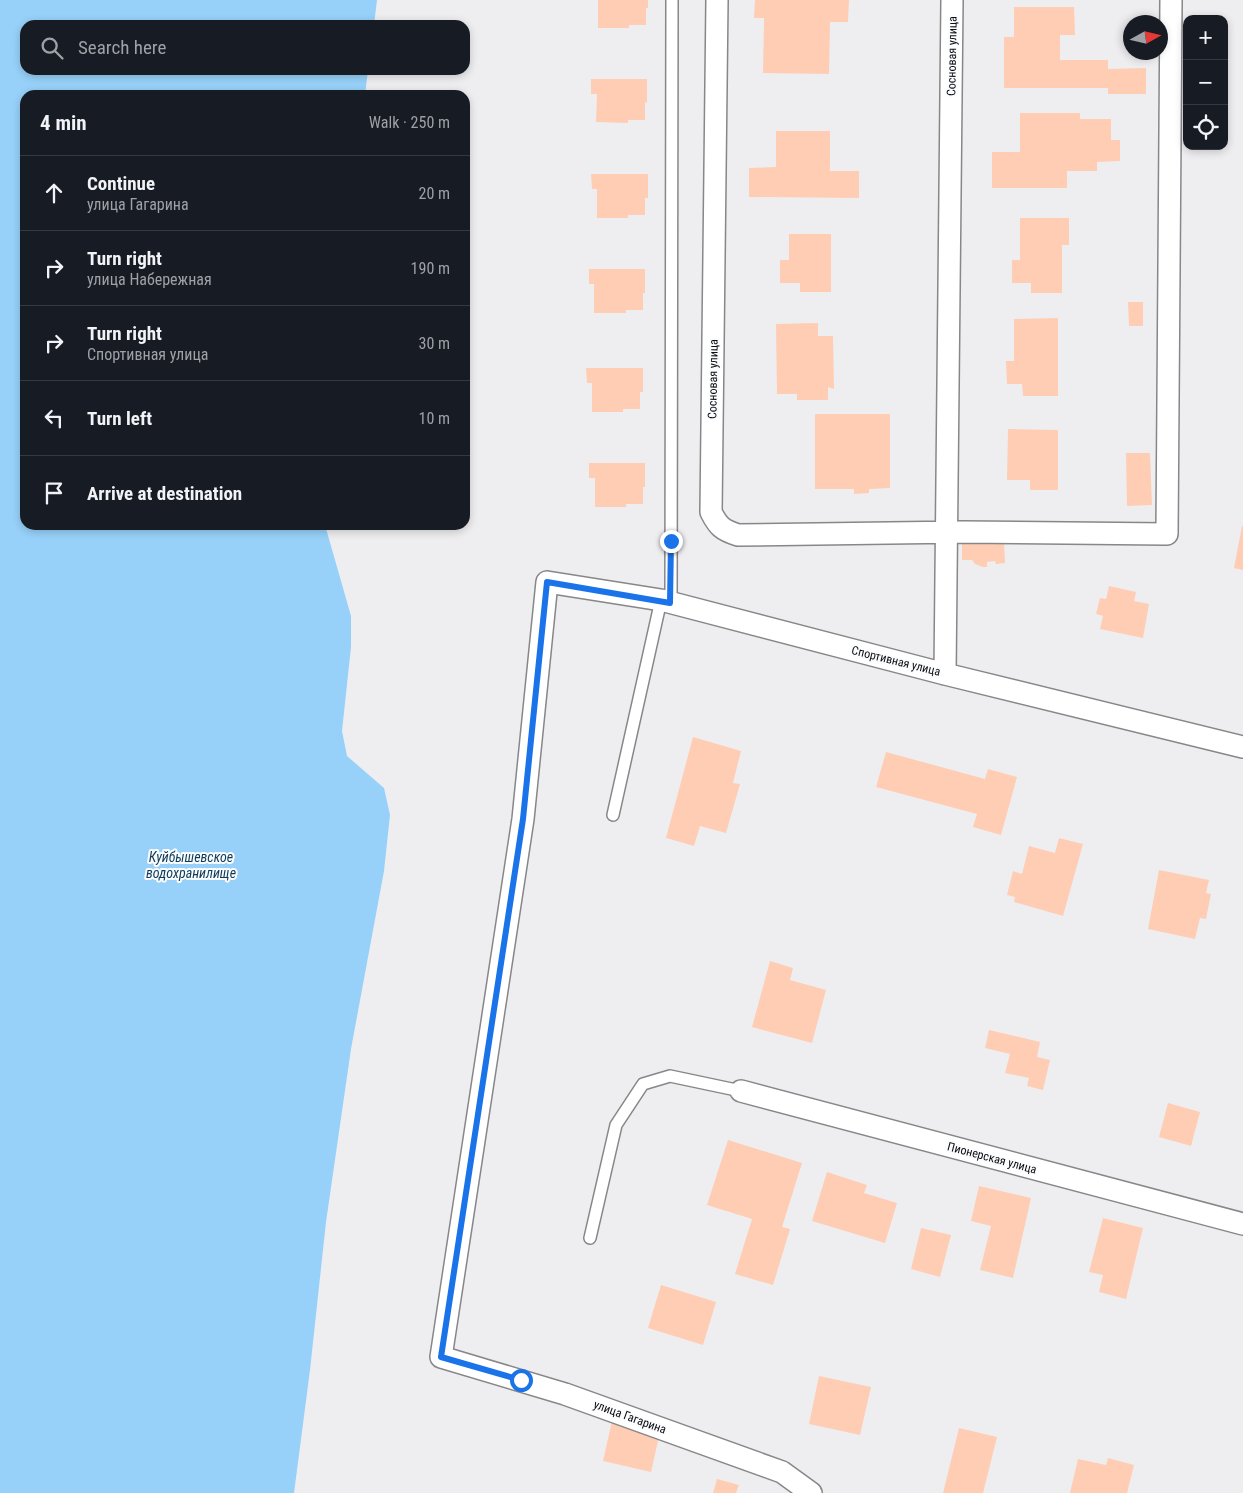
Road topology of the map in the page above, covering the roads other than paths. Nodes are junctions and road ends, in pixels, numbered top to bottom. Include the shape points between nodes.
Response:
1 (672, 0) edge
2 (717, 0) edge
3 (952, 0) edge
4 (1170, 0) edge
5 (954, 532) junction
6 (666, 602) junction
7 (945, 674) junction
8 (1243, 747) edge
9 (613, 815) dead end
10 (741, 1091) joint
11 (1243, 1224) edge
12 (590, 1238) dead end
13 (441, 1357) joint
14 (812, 1493) edge

1 - 6 lane
2 - 5 street, Сосновая улица via 711,512 717,524 738,535
3 - 5 street, Сосновая улица
4 - 5 street via 1167,534
5 - 7 street, Сосновая улица
6 - 7 street, Спортивная улица
6 - 9 lane
6 - 13 street, Спортивная улица via 547,582 523,819
7 - 8 street, Спортивная улица
10 - 11 street, Пионерская улица
10 - 12 lane via 670,1076 642,1084 616,1125
13 - 14 street, улица Гагарина via 565,1394 782,1472

